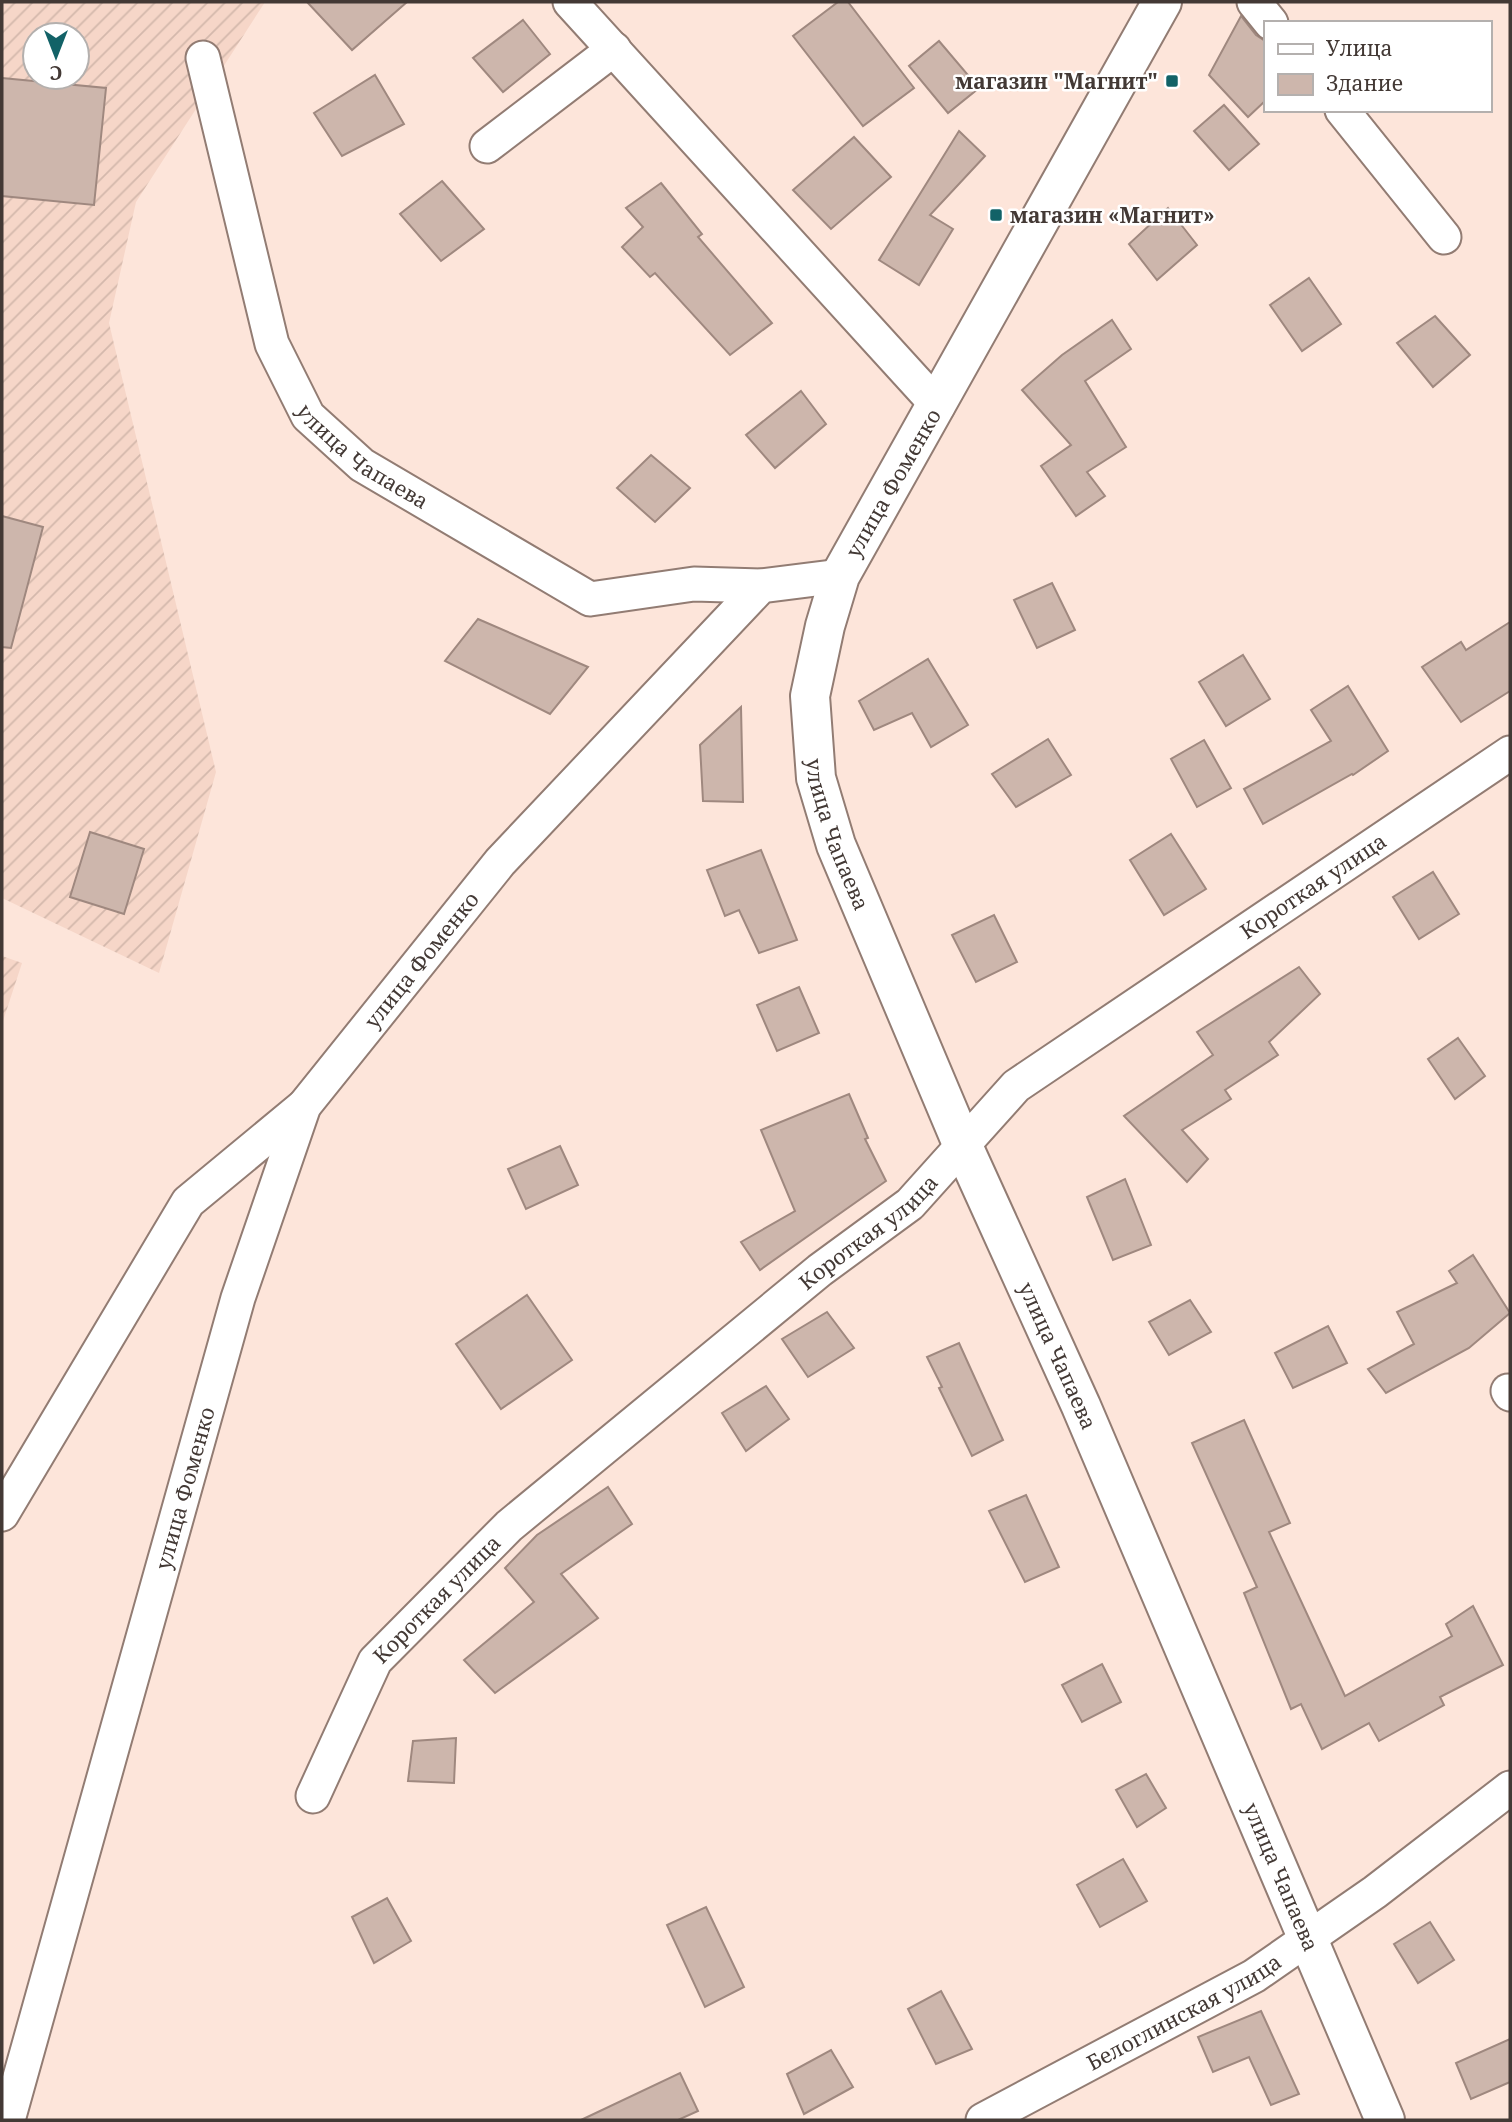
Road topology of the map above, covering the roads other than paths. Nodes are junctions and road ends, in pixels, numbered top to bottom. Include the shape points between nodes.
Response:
1 (570, 2) edge
2 (1162, 2) edge
3 (1254, 2) edge
4 (1269, 21) edge
5 (614, 49) junction
6 (203, 58) dead end
7 (1344, 112) edge
8 (487, 146) dead end
9 (1444, 237) dead end
10 (938, 405) junction
11 (840, 576) junction
12 (761, 586) junction
13 (1510, 752) edge
14 (304, 1105) junction
15 (963, 1146) junction
16 (2, 1514) edge
17 (1510, 1788) edge
18 (313, 1796) dead end
19 (1308, 1940) junction
20 (8, 2120) edge
21 (983, 2120) edge
22 (1385, 2120) edge

1 - 5 street
2 - 10 main road, улица Фоменко
3 - 4 street
5 - 8 street
5 - 10 street
6 - 12 street, улица Чапаева via 272,344 308,416 362,465 590,599 694,584
7 - 9 street
10 - 11 main road, улица Фоменко
11 - 12 street, улица Фоменко
11 - 15 main road, улица Чапаева via 810,696 816,778 836,845
12 - 14 street, улица Фоменко via 500,862
13 - 15 street, Короткая улица via 1016,1086
14 - 16 street via 188,1202
14 - 20 street, улица Фоменко via 238,1297
15 - 18 street, Короткая улица via 910,1204 820,1270 509,1526 374,1661
15 - 19 main road, улица Чапаева via 1081,1406
17 - 19 street, Белоглинская улица
19 - 21 street, Белоглинская улица via 1254,1976
19 - 22 main road, улица Чапаева

